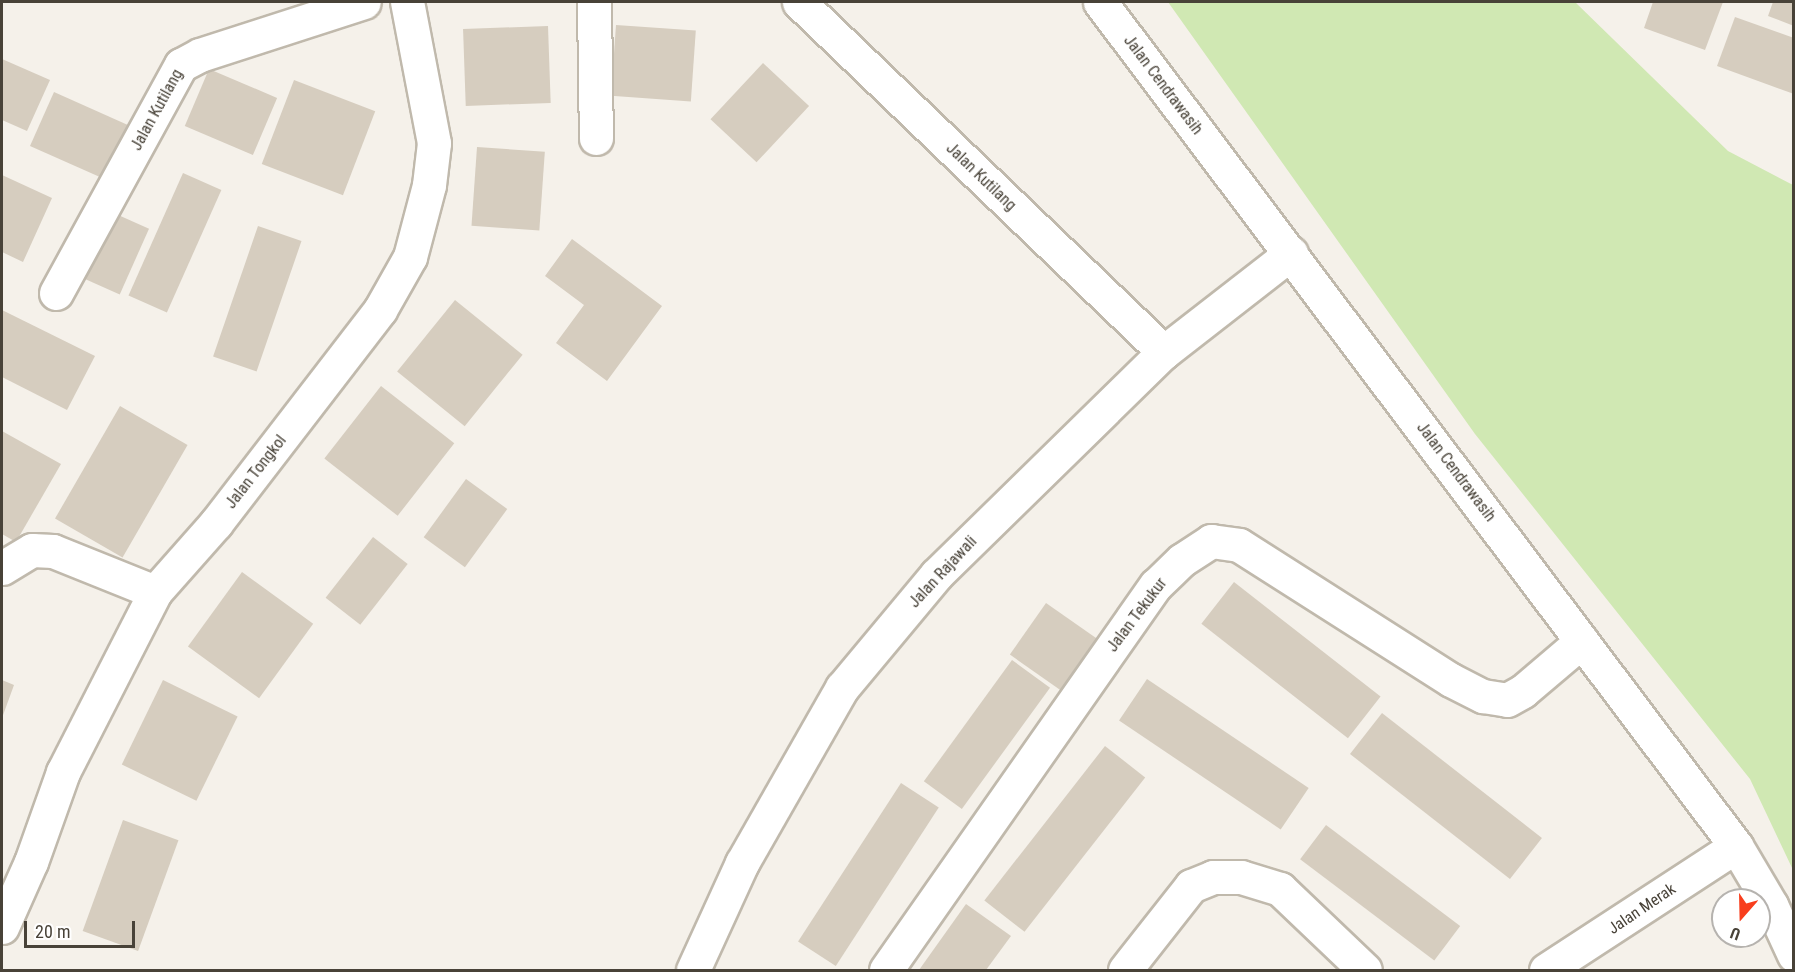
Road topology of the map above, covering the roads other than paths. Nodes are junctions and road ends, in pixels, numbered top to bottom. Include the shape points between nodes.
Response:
1 (364, 2) edge
2 (407, 2) edge
3 (594, 2) edge
4 (799, 2) edge
5 (1100, 2) edge
6 (596, 138) dead end
7 (1291, 253) junction
8 (56, 293) dead end
9 (1164, 352) junction
10 (2, 568) edge
11 (155, 592) junction
12 (1582, 641) junction
13 (1736, 846) junction
14 (2, 927) edge
15 (1794, 955) edge
16 (1557, 968) edge
17 (696, 970) edge
18 (886, 970) edge
19 (1125, 970) edge
20 (1365, 970) edge

1 - 8 street, Jalan Kutilang via 200,55 182,65
2 - 11 street, Jalan Tongkol via 434,143 429,185 410,256 380,310 216,523
3 - 6 street
4 - 9 street, Jalan Kutilang
5 - 7 street, Jalan Cendrawasih
7 - 9 street, Jalan Rajawali
7 - 12 street, Jalan Cendrawasih
9 - 17 street, Jalan Rajawali via 936,575 842,688 742,862
10 - 11 street via 32,550 53,551
11 - 14 street, Jalan Tongkol via 63,772 31,862
12 - 13 street, Jalan Cendrawasih
12 - 18 street, Jalan Tekukur via 1523,692 1507,700 1483,696 1451,680 1239,544 1211,542 1182,560 1156,585
13 - 15 street, Jalan Cendrawasih via 1771,905
13 - 16 street, Jalan Merak
19 - 20 street via 1191,886 1214,878 1241,877 1280,889

